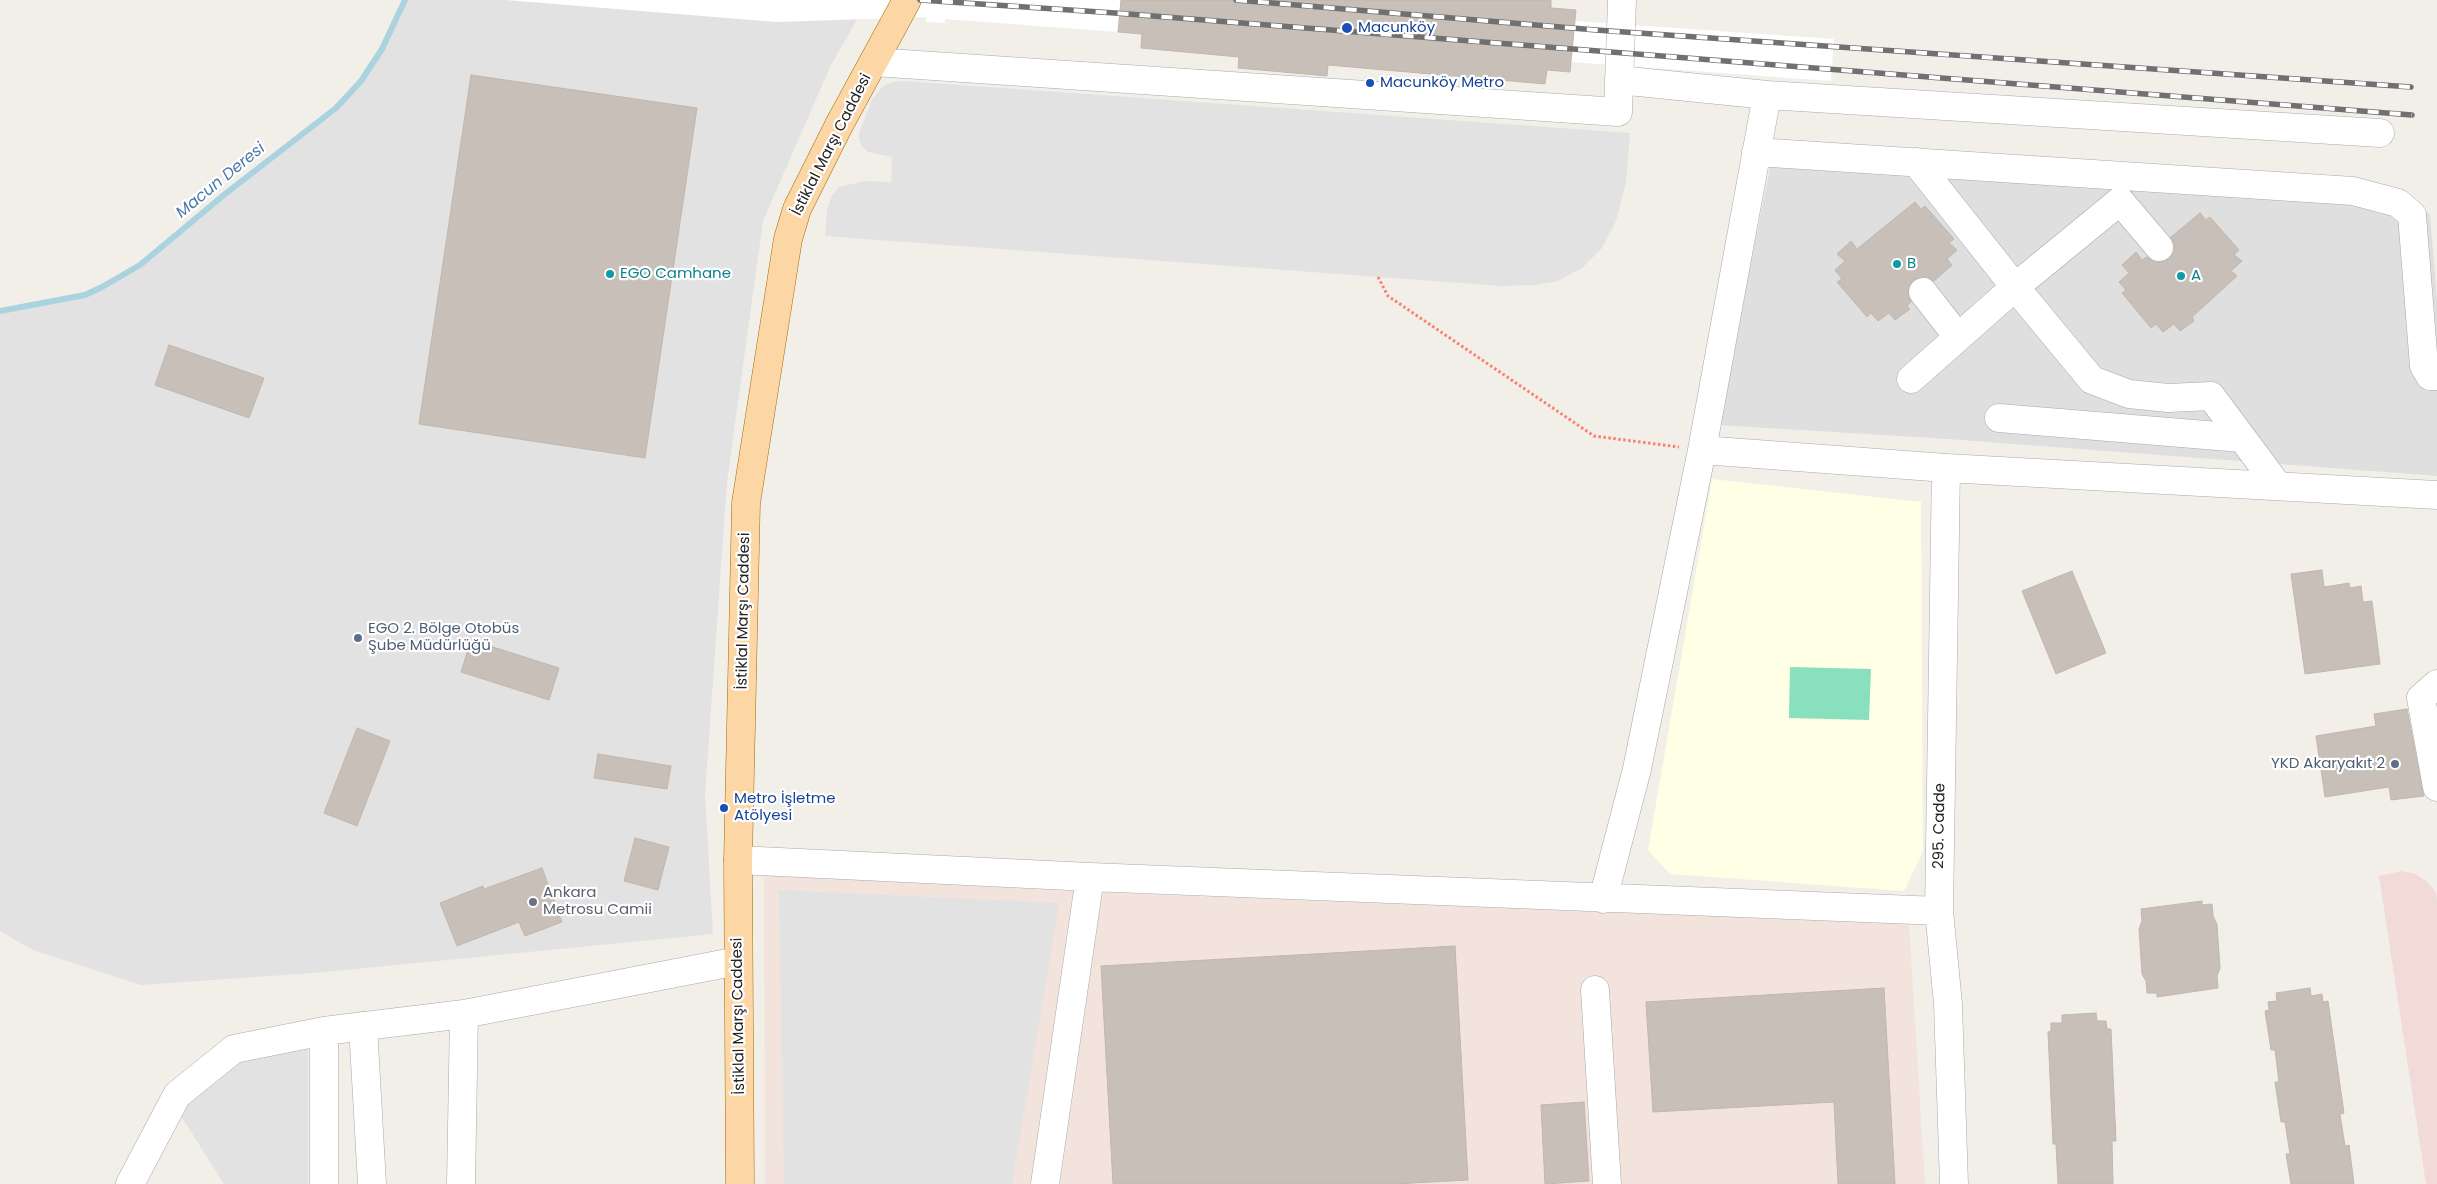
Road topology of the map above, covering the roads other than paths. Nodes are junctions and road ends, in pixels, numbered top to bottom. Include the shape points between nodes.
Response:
1 (907, 0) edge
2 (1622, 0) edge
3 (874, 62) junction
4 (1619, 80) junction
5 (1767, 95) junction
6 (2380, 133) dead end
7 (1756, 152) junction
8 (1916, 162) junction
9 (2153, 178) junction
10 (2120, 201) junction
11 (2159, 247) dead end
12 (2015, 287) junction
13 (1923, 292) dead end
14 (1958, 338) junction
15 (2437, 376) edge
16 (1911, 379) dead end
17 (2188, 397) junction
18 (1999, 418) dead end
19 (2190, 434) junction
20 (2242, 438) junction
21 (1702, 450) junction
22 (1946, 468) junction
23 (2278, 486) junction
24 (2437, 495) edge
25 (2437, 684) edge
26 (2437, 787) edge
27 (738, 860) junction
28 (1090, 877) junction
29 (1602, 898) junction
30 (1939, 911) junction
31 (738, 961) junction
32 (1595, 990) dead end
33 (464, 1014) junction
34 (363, 1026) junction
35 (324, 1031) junction
36 (130, 1184) edge
37 (324, 1184) edge
38 (372, 1184) edge
39 (461, 1184) edge
40 (740, 1184) edge
41 (1045, 1184) edge
42 (1606, 1184) edge
43 (1954, 1184) edge

1 - 3 main road, İstiklal Marşı Caddesi
2 - 4 street
3 - 4 street via 1618,112
3 - 27 main road, İstiklal Marşı Caddesi via 797,209 788,239 746,503
4 - 5 street
5 - 6 street
5 - 7 street
7 - 8 street
7 - 21 street
8 - 9 street
8 - 12 street
9 - 10 street
9 - 15 street via 2353,191 2398,203 2412,215 2424,366 2430,376
10 - 11 street
10 - 12 street
12 - 14 street
12 - 17 street via 2092,380 2129,394
13 - 14 street
14 - 16 street
17 - 19 street
17 - 20 street via 2211,396
18 - 19 street
19 - 20 street
20 - 23 street
21 - 22 street
21 - 29 street via 1637,769
22 - 23 street
22 - 30 street, 295. Cadde
23 - 24 street
25 - 26 street via 2421,698
27 - 28 street
27 - 31 main road, İstiklal Marşı Caddesi
28 - 29 street
28 - 41 street
29 - 30 street
30 - 43 street, 295. Cadde via 1948,1004
31 - 33 street
31 - 40 main road, İstiklal Marşı Caddesi
32 - 42 street
33 - 34 street
33 - 39 street
34 - 35 street
34 - 38 street
35 - 36 street via 234,1049 177,1096
35 - 37 street

